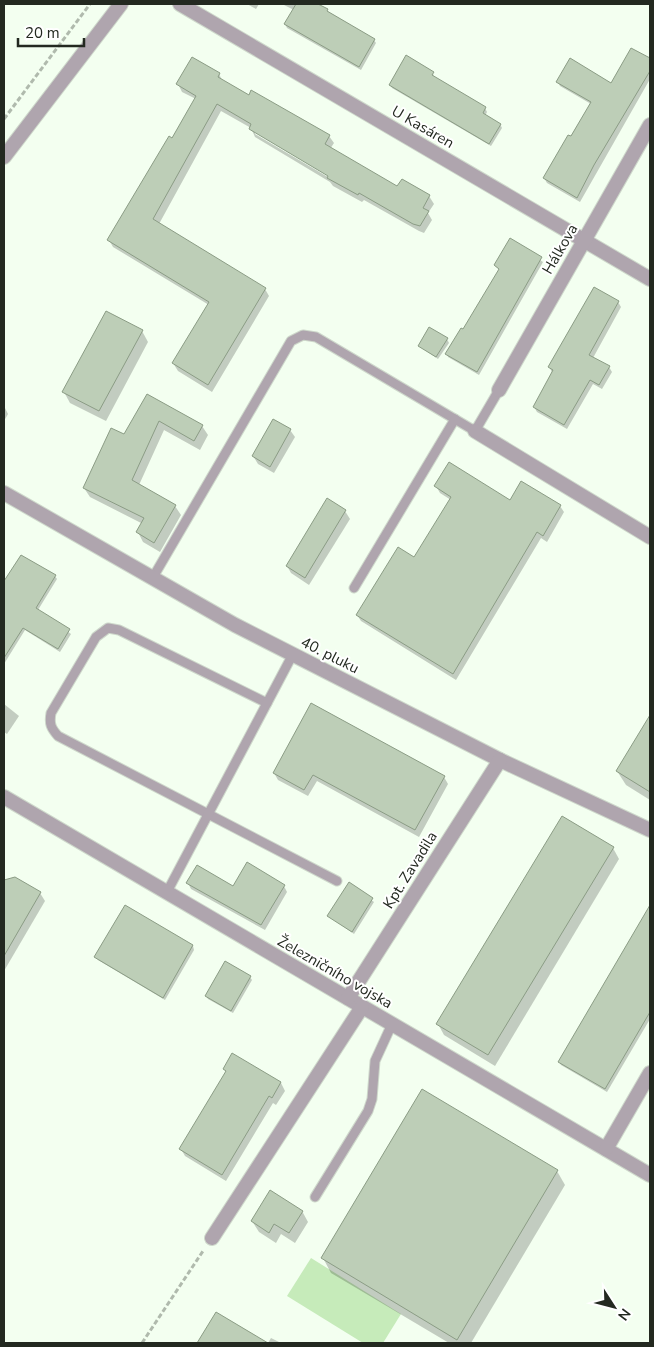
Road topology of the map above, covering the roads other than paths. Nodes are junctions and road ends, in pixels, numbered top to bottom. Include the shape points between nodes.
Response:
1 (121, 4) edge
2 (180, 4) edge
3 (650, 125) edge
4 (4, 158) edge
5 (584, 240) junction
6 (650, 279) edge
7 (499, 390) joint
8 (455, 419) junction
9 (475, 431) junction
10 (4, 493) edge
11 (650, 538) edge
12 (152, 579) junction
13 (354, 588) dead end
14 (293, 654) junction
15 (267, 704) junction
16 (500, 760) junction
17 (4, 797) edge
18 (207, 816) junction
19 (650, 830) edge
20 (337, 881) dead end
21 (166, 892) junction
22 (348, 998) junction
23 (362, 1007) junction
24 (392, 1024) junction
25 (650, 1073) edge
26 (606, 1149) junction
27 (650, 1175) edge
28 (315, 1196) dead end
29 (212, 1238) road end

1 - 4 street
2 - 5 street, U Kasáren
3 - 5 street, Hálkova
5 - 6 street, U Kasáren
5 - 7 street, Hálkova
7 - 9 lane
8 - 9 lane
8 - 12 lane via 316,337 303,335 291,341
8 - 13 lane
9 - 11 street
10 - 12 street, 40. pluku
12 - 14 street, 40. pluku
14 - 15 lane
14 - 16 street, 40. pluku
15 - 18 lane
15 - 18 lane via 119,630 108,628 96,637 51,714 49,721 58,736
16 - 19 street, 40. pluku
16 - 22 street, Kpt. Zavadila
17 - 21 street, Železničního vojska
18 - 20 lane
18 - 21 lane
21 - 22 street, Železničního vojska
22 - 23 street, Železničního vojska
23 - 24 street, Železničního vojska
23 - 29 street
24 - 26 street, Železničního vojska
24 - 28 lane via 375,1061 368,1111
25 - 26 street
26 - 27 street, Železničního vojska

